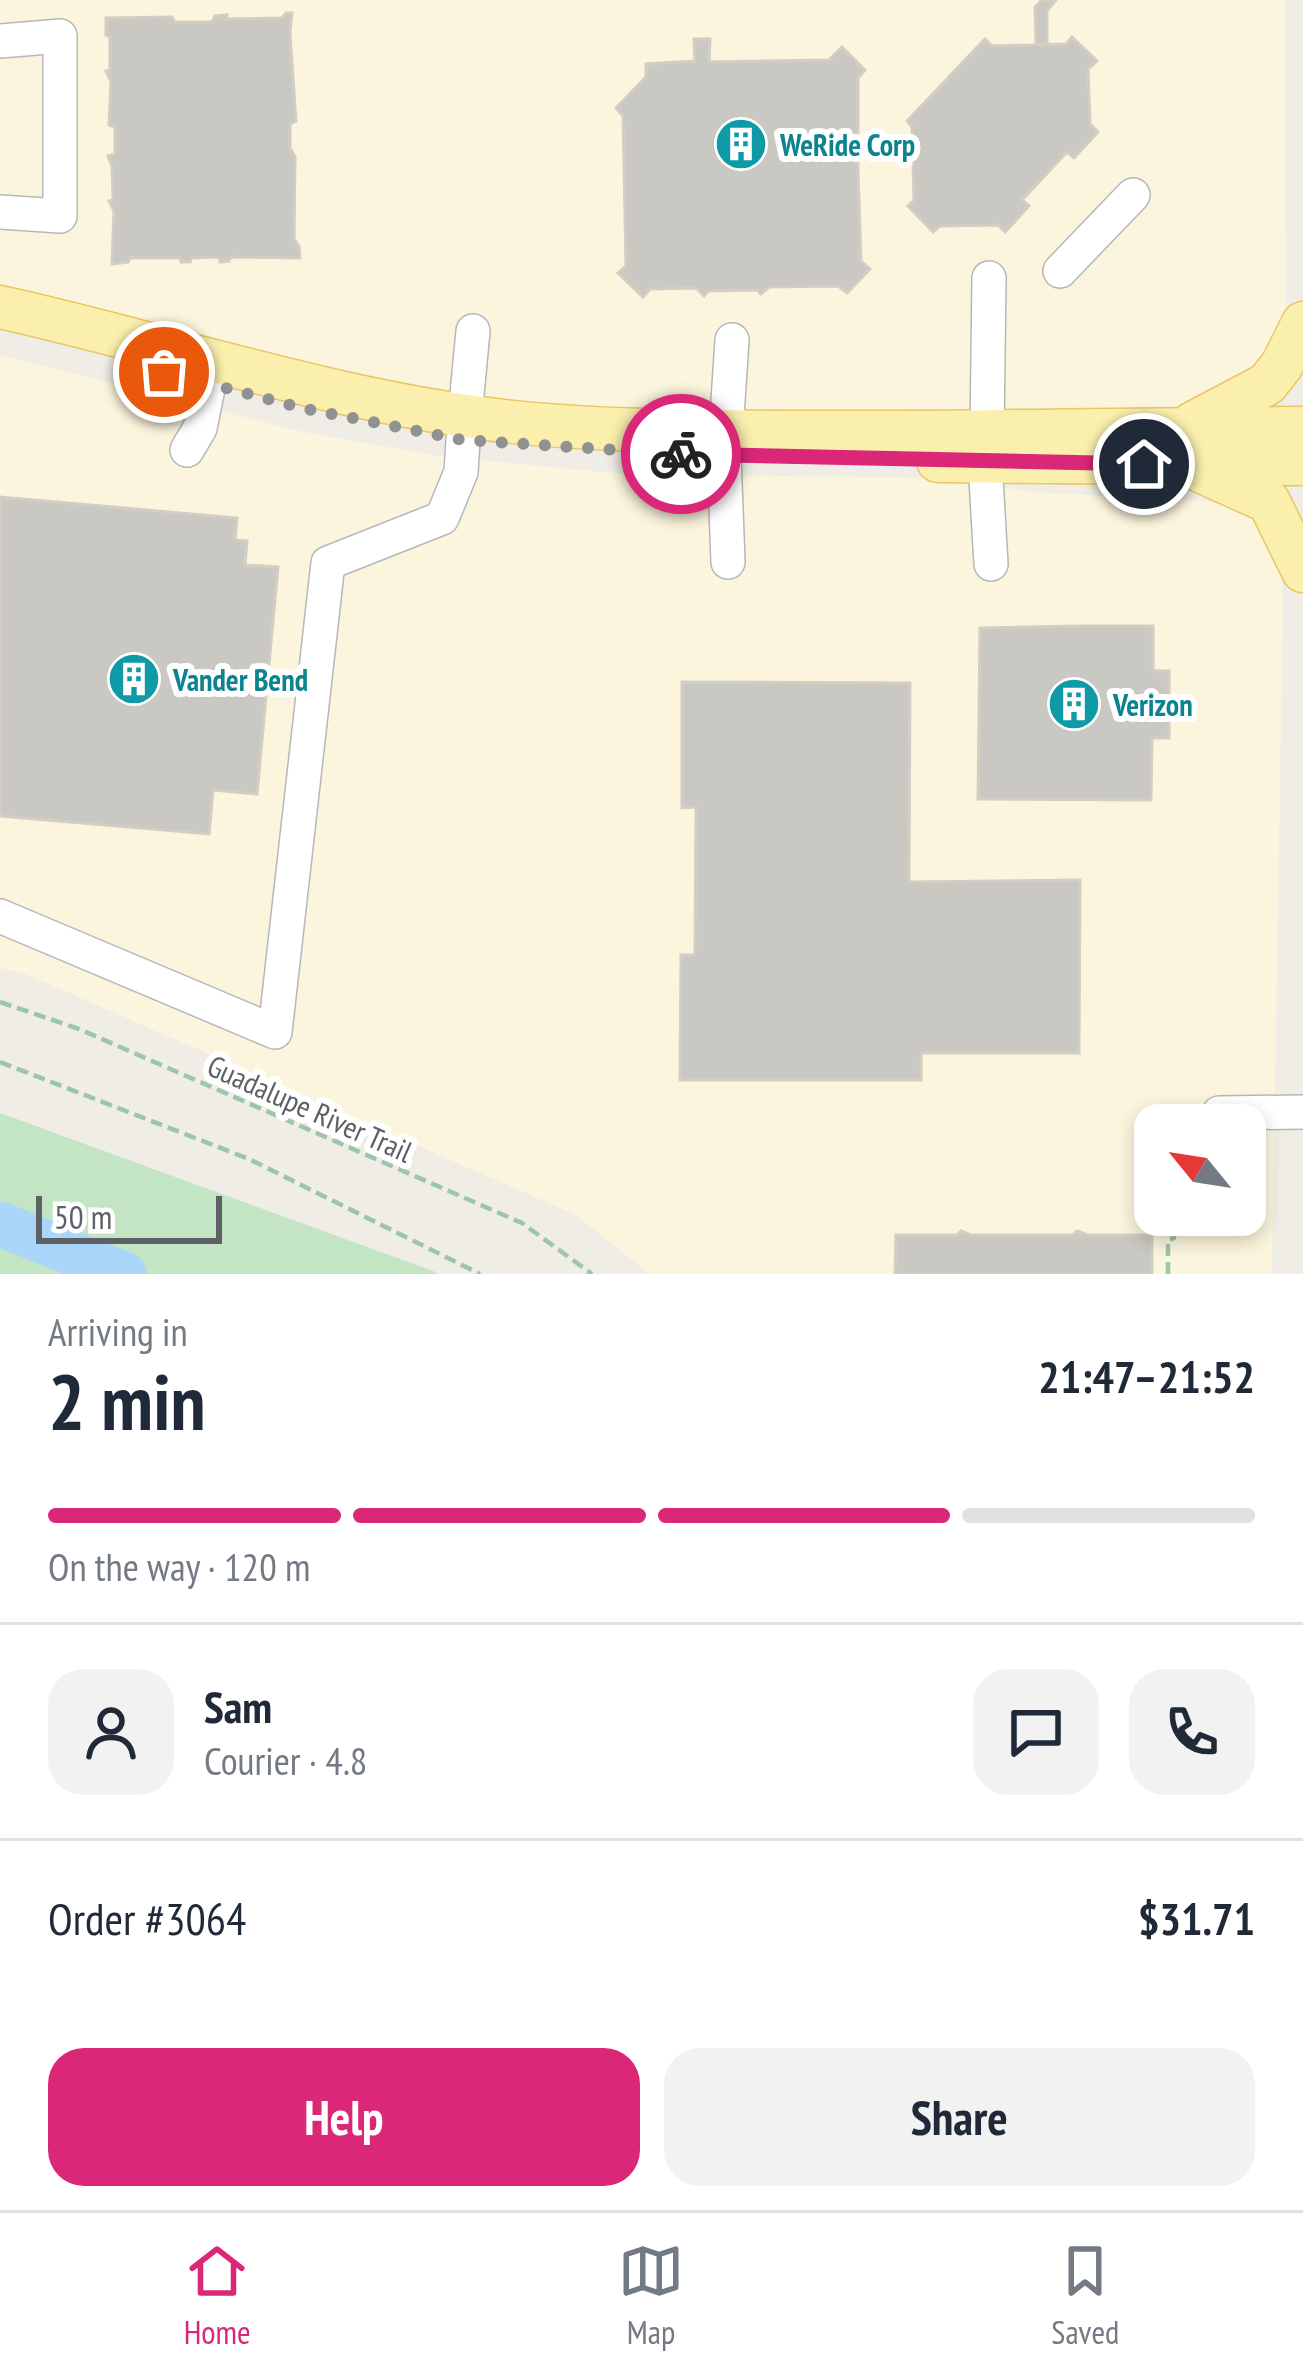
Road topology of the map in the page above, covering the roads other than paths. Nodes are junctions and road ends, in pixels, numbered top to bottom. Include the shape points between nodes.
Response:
1 (0, 40) edge
2 (1133, 195) dead end
3 (0, 212) edge
4 (1060, 271) dead end
5 (989, 278) dead end
6 (0, 307) edge
7 (1303, 323) edge
8 (0, 331) edge
9 (473, 332) dead end
10 (732, 340) dead end
11 (212, 373) junction
12 (464, 428) junction
13 (1303, 428) edge
14 (725, 444) junction
15 (1182, 446) junction
16 (986, 447) junction
17 (187, 450) dead end
18 (1303, 464) edge
19 (728, 562) dead end
20 (992, 564) dead end
21 (1303, 572) edge
22 (0, 916) edge
23 (1266, 1112) edge
24 (1303, 1112) edge

1 - 3 lane via 60,36 60,216
2 - 4 lane
5 - 16 lane
6 - 11 main road
7 - 15 main road via 1267,383
8 - 11 main road
9 - 12 lane
10 - 14 lane
11 - 12 main road via 304,386
11 - 17 lane
12 - 14 main road via 600,429
12 - 22 lane via 461,472 442,518 328,563 275,1032
13 - 15 main road
14 - 16 main road
14 - 19 lane
15 - 16 main road
15 - 18 main road
15 - 21 main road via 1269,502
16 - 20 lane
23 - 24 lane

